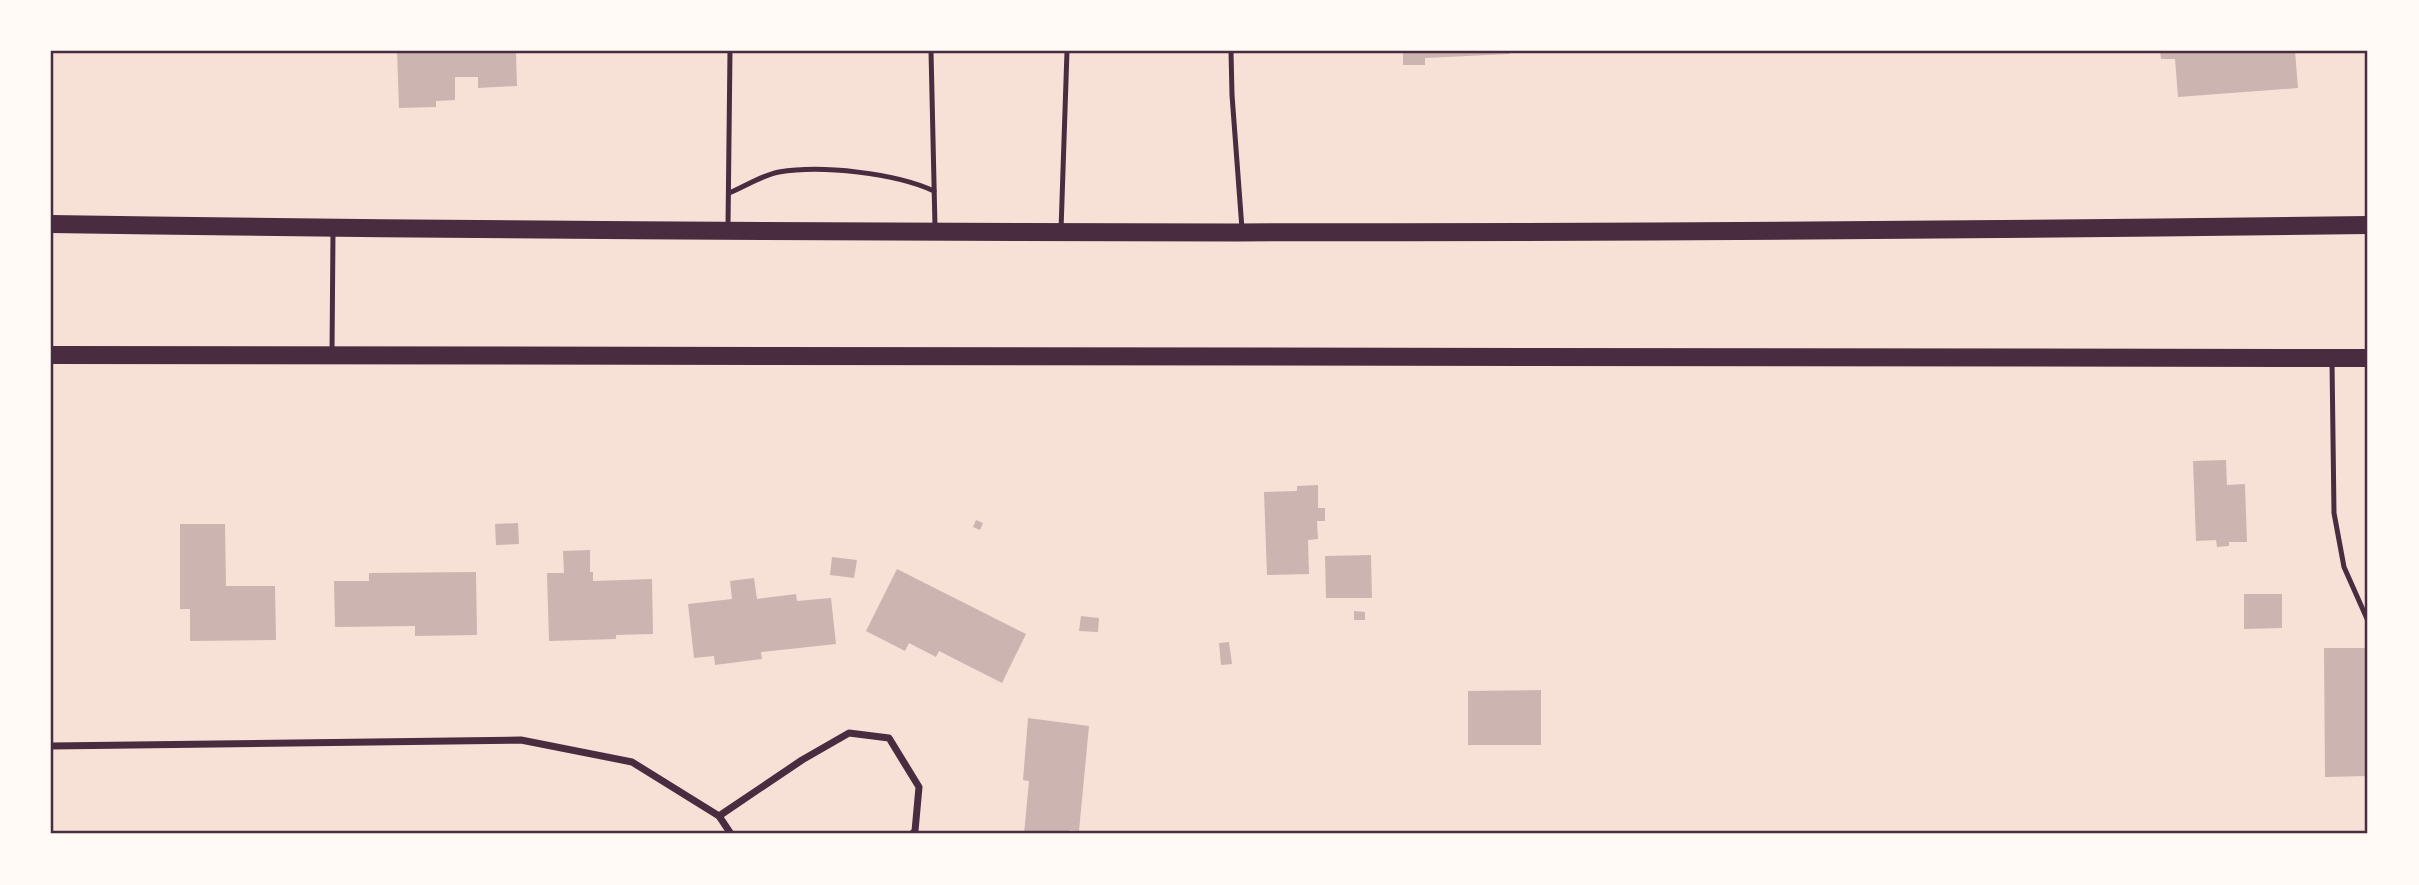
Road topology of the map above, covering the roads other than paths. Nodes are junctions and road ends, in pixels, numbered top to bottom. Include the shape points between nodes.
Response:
1 (730, 51) edge
2 (932, 51) edge
3 (1067, 51) edge
4 (1231, 51) edge
5 (934, 191) junction
6 (729, 193) junction
7 (51, 224) edge
8 (2368, 225) edge
9 (333, 227) junction
10 (935, 230) junction
11 (1061, 230) junction
12 (728, 231) junction
13 (1242, 232) junction
14 (51, 355) edge
15 (332, 356) junction
16 (2332, 358) junction
17 (2368, 358) edge
18 (2368, 621) edge
19 (51, 746) edge
20 (719, 816) junction
21 (731, 834) edge
22 (912, 834) edge

1 - 6 lane
2 - 5 lane
3 - 11 lane
4 - 13 lane
5 - 6 lane via 917,183 843,170 777,172
5 - 10 lane
6 - 12 lane
7 - 9 main road
8 - 13 main road
9 - 12 main road
9 - 15 lane
10 - 11 main road
10 - 12 main road
11 - 13 main road
14 - 15 main road
15 - 16 main road
16 - 17 main road
16 - 18 lane via 2334,513 2344,567
19 - 20 street via 521,740 632,762
20 - 21 street
20 - 22 street via 849,733 889,738 919,787

